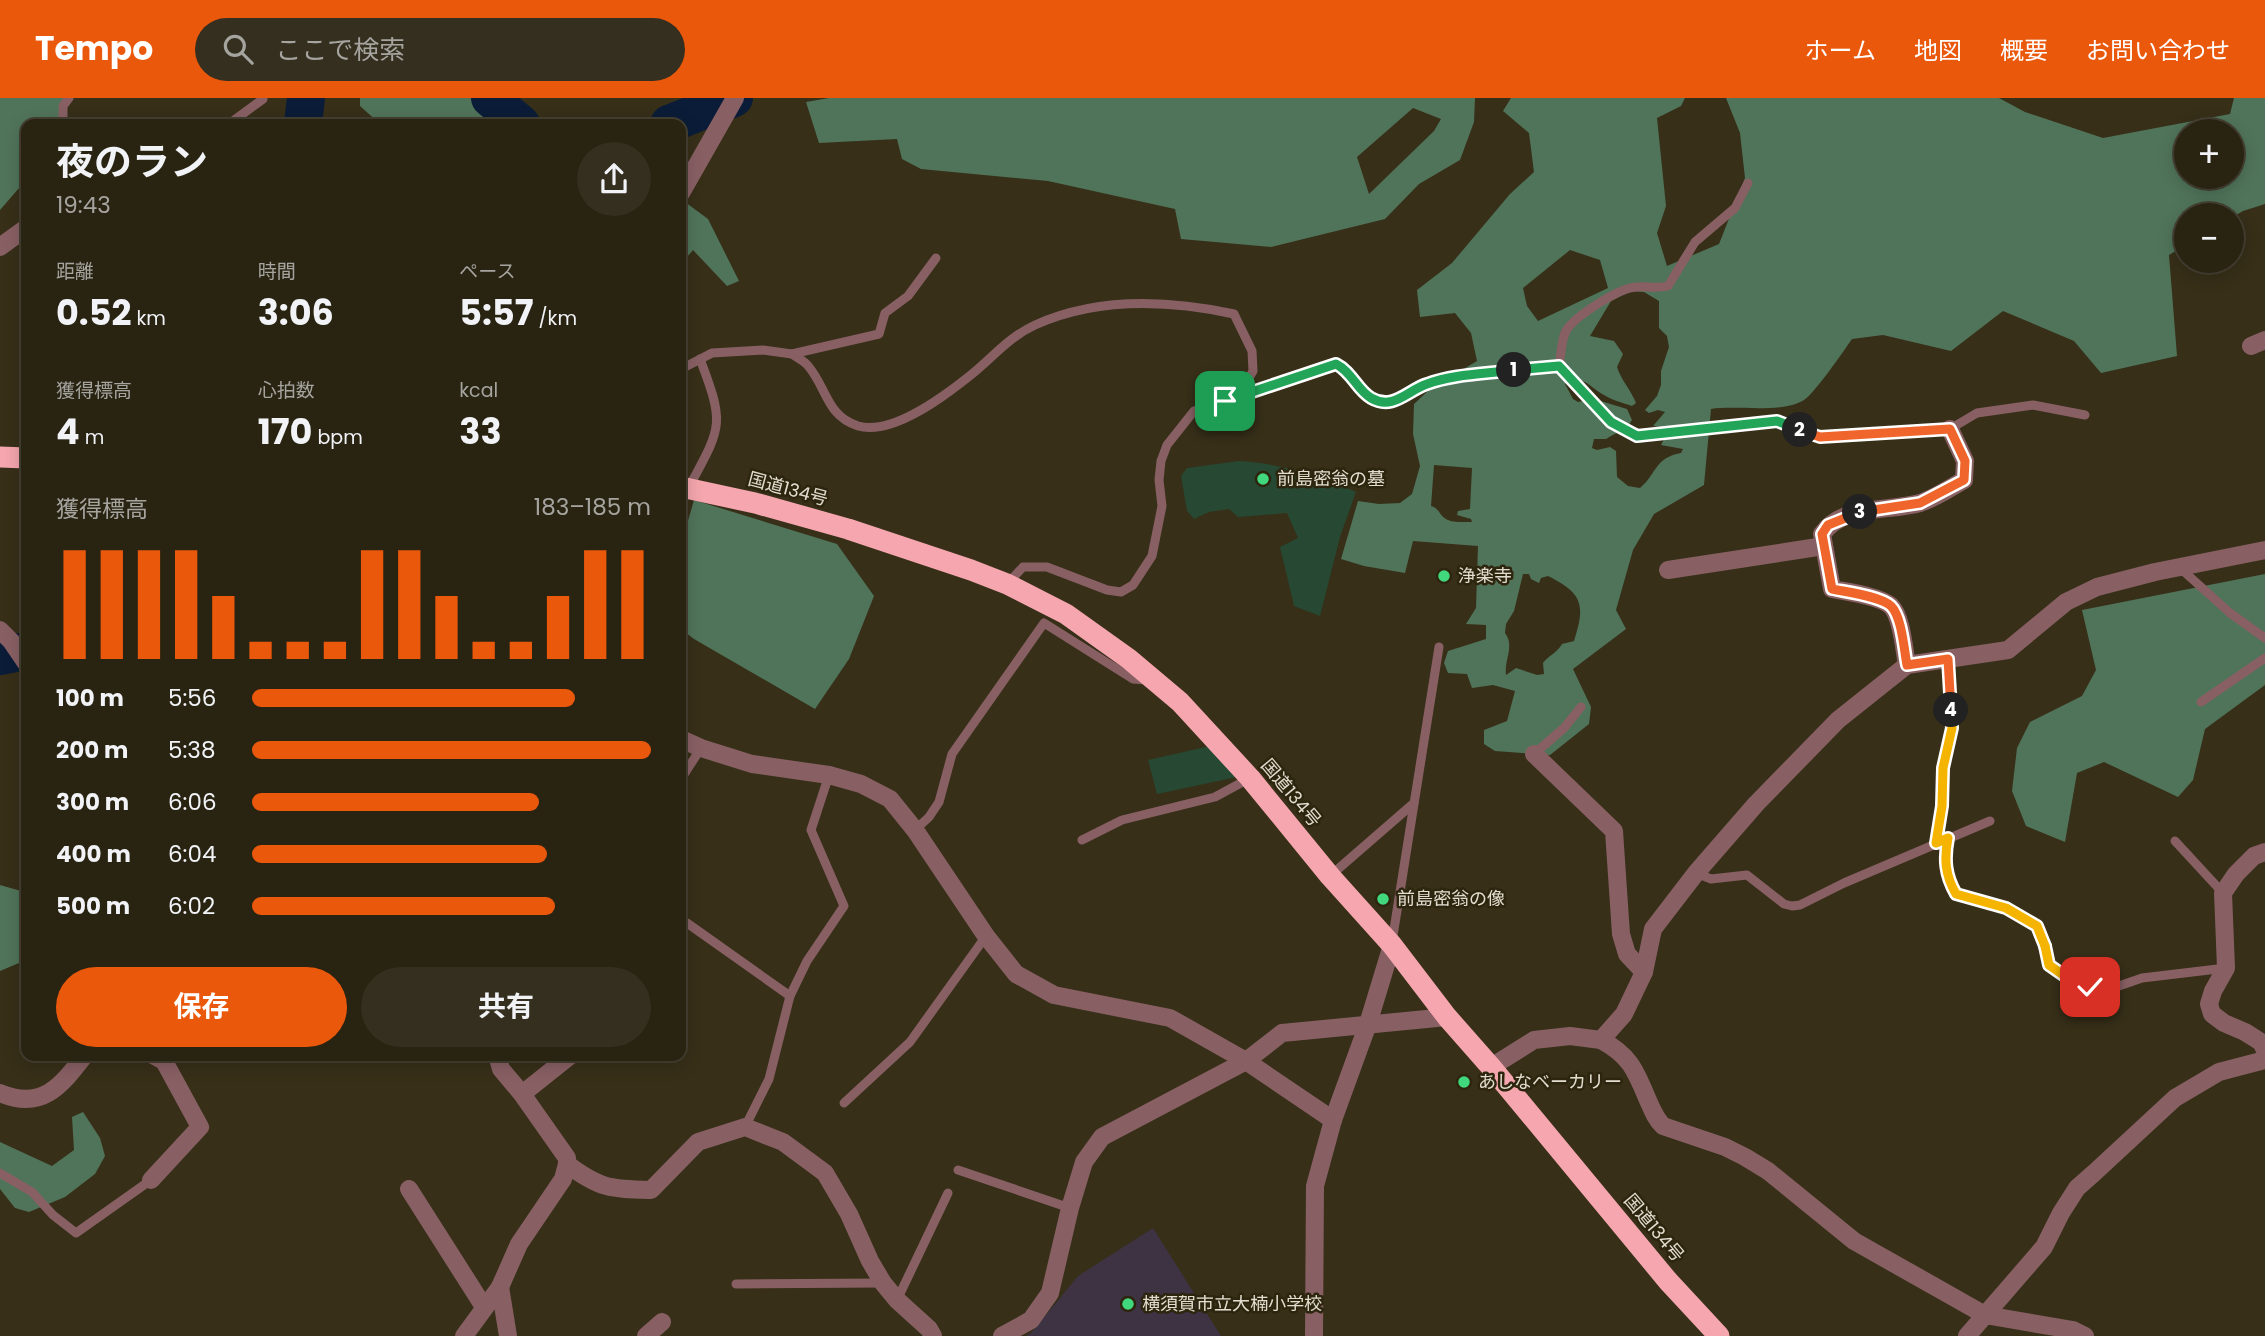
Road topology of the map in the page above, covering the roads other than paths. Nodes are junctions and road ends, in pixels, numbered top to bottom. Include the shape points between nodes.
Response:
1 (69, 98) edge
2 (735, 98) edge
3 (263, 99) edge
4 (63, 119) edge
5 (236, 119) edge
6 (1748, 183) dead end
7 (686, 185) edge
8 (21, 232) edge
9 (0, 247) edge
10 (936, 258) dead end
11 (792, 354) junction
12 (700, 359) junction
13 (686, 366) edge
14 (1559, 366) junction
15 (1238, 397) junction
16 (2085, 415) dead end
17 (1950, 429) junction
18 (0, 457) edge
19 (21, 458) edge
20 (686, 485) edge
21 (686, 488) edge
22 (1825, 546) junction
23 (2265, 550) edge
24 (2179, 567) junction
25 (1668, 570) dead end
26 (1007, 584) junction
27 (0, 630) edge
28 (2265, 638) edge
29 (1439, 647) dead end
30 (21, 656) edge
31 (1948, 659) junction
32 (2265, 659) edge
33 (1907, 665) junction
34 (1153, 680) junction
35 (2201, 702) dead end
36 (1581, 707) dead end
37 (686, 741) edge
38 (701, 748) junction
39 (1534, 754) joint
40 (686, 771) edge
41 (830, 775) junction
42 (1250, 778) junction
43 (1414, 803) junction
44 (1990, 821) dead end
45 (915, 830) junction
46 (1948, 838) junction
47 (1082, 840) dead end
48 (2175, 841) dead end
49 (1936, 843) junction
50 (2265, 852) edge
51 (1696, 873) junction
52 (1330, 876) junction
53 (2223, 893) junction
54 (687, 923) dead end
55 (986, 936) junction
56 (1392, 946) junction
57 (2226, 968) junction
58 (1644, 972) junction
59 (790, 996) junction
60 (1447, 1017) junction
61 (1368, 1024) junction
62 (1601, 1040) junction
63 (2265, 1050) edge
64 (2265, 1060) edge
65 (80, 1061) edge
66 (164, 1061) edge
67 (499, 1061) edge
68 (563, 1061) edge
69 (1246, 1061) junction
70 (1491, 1067) junction
71 (0, 1093) edge
72 (522, 1094) junction
73 (845, 1102) dead end
74 (1334, 1120) junction
75 (745, 1128) junction
76 (567, 1164) junction
77 (958, 1170) dead end
78 (0, 1173) edge
79 (151, 1180) joint
80 (409, 1189) dead end
81 (948, 1193) dead end
82 (1070, 1208) junction
83 (883, 1283) junction
84 (736, 1284) dead end
85 (500, 1287) junction
86 (897, 1300) junction
87 (484, 1307) junction
88 (1985, 1315) junction
89 (662, 1321) dead end
90 (464, 1336) edge
91 (508, 1336) edge
92 (646, 1336) edge
93 (933, 1336) edge
94 (1002, 1336) edge
95 (1314, 1336) edge
96 (1719, 1336) edge
97 (1967, 1336) edge
98 (2085, 1336) edge

1 - 4 lane
2 - 7 street
3 - 5 lane
6 - 14 lane via 1735,208 1695,242 1668,286 1636,286 1613,294 1565,332
8 - 9 street
10 - 11 lane via 908,296 885,313 879,334
11 - 12 lane via 712,353
11 - 15 lane via 808,365 836,414 860,426 888,425 912,415 972,374 1013,337 1037,324 1120,304 1177,304 1234,314 1252,351 1253,370
12 - 13 lane
12 - 20 lane via 719,420 713,443
14 - 15 lane via 1455,377 1425,384 1402,399 1385,403 1370,398 1346,369 1336,364
14 - 17 lane via 1611,422 1637,436 1777,421 1820,437
15 - 26 lane via 1194,411 1167,445 1161,461 1162,506 1152,556 1133,585 1121,592 1107,590 1047,567 1023,567
16 - 17 lane via 2033,405 1977,413
17 - 22 street via 1965,461 1964,480 1920,503 1853,513 1828,525 1822,534
18 - 19 highway
21 - 26 highway, 国道134号 via 848,529
22 - 25 street
22 - 33 street via 1832,589 1877,599 1891,607
23 - 24 street
24 - 28 lane
24 - 31 street via 2097,587 2066,603 2008,650
26 - 34 highway, 国道134号 via 1066,614
27 - 30 street
29 - 43 lane
31 - 33 street
31 - 49 lane via 1952,728
32 - 35 lane
33 - 51 street via 1838,720
34 - 42 highway, 国道134号 via 1180,702
34 - 45 lane via 1133,679 1044,623 952,754 939,802
36 - 39 lane
37 - 38 street
38 - 40 lane
38 - 41 street via 751,764
39 - 58 street via 1614,831 1621,934 1627,954
41 - 45 street via 890,799
41 - 59 lane via 811,830 844,906
42 - 47 lane via 1215,797 1122,820
42 - 52 highway, 国道134号
43 - 52 lane
43 - 56 lane
44 - 46 lane
45 - 55 street
46 - 49 lane
46 - 57 lane via 1948,881 1956,894 2006,908 2037,926 2049,965 2069,979 2090,987 2116,986 2142,978
48 - 53 lane
49 - 51 lane via 1792,906 1747,875 1712,879
50 - 53 street via 2254,856
51 - 58 street via 1653,929
52 - 56 highway, 国道134号
53 - 57 street
54 - 59 lane
55 - 69 street via 1016,974 1054,995 1170,1018
55 - 73 lane via 910,1042
56 - 60 highway, 国道134号
56 - 61 street
57 - 63 street via 2209,1004 2212,1014 2261,1042
58 - 62 street via 1624,1014
59 - 75 lane via 769,1079
60 - 61 street
60 - 70 highway, 国道134号
61 - 69 street via 1282,1033
61 - 74 street
62 - 70 street via 1534,1040
62 - 88 street via 1626,1056 1663,1126 1745,1157 1854,1241
64 - 88 street via 2220,1072 2175,1098 2077,1188 2044,1247
65 - 71 street via 48,1093 15,1099
66 - 79 street via 200,1127
67 - 72 street
68 - 72 street
69 - 74 street
69 - 82 street via 1102,1137 1084,1162
70 - 96 highway, 国道134号
72 - 76 street
74 - 95 street via 1315,1186
75 - 76 street via 698,1142 651,1190 608,1189
75 - 83 street via 783,1142 825,1173
76 - 85 street via 563,1179 519,1244
77 - 82 lane
78 - 79 lane via 32,1192 76,1233
80 - 87 street
81 - 86 lane
82 - 94 street via 1050,1293 1031,1320
83 - 84 lane
83 - 86 street
85 - 87 street
85 - 91 street
86 - 93 street
87 - 90 street
88 - 97 street
88 - 98 street
89 - 92 street

